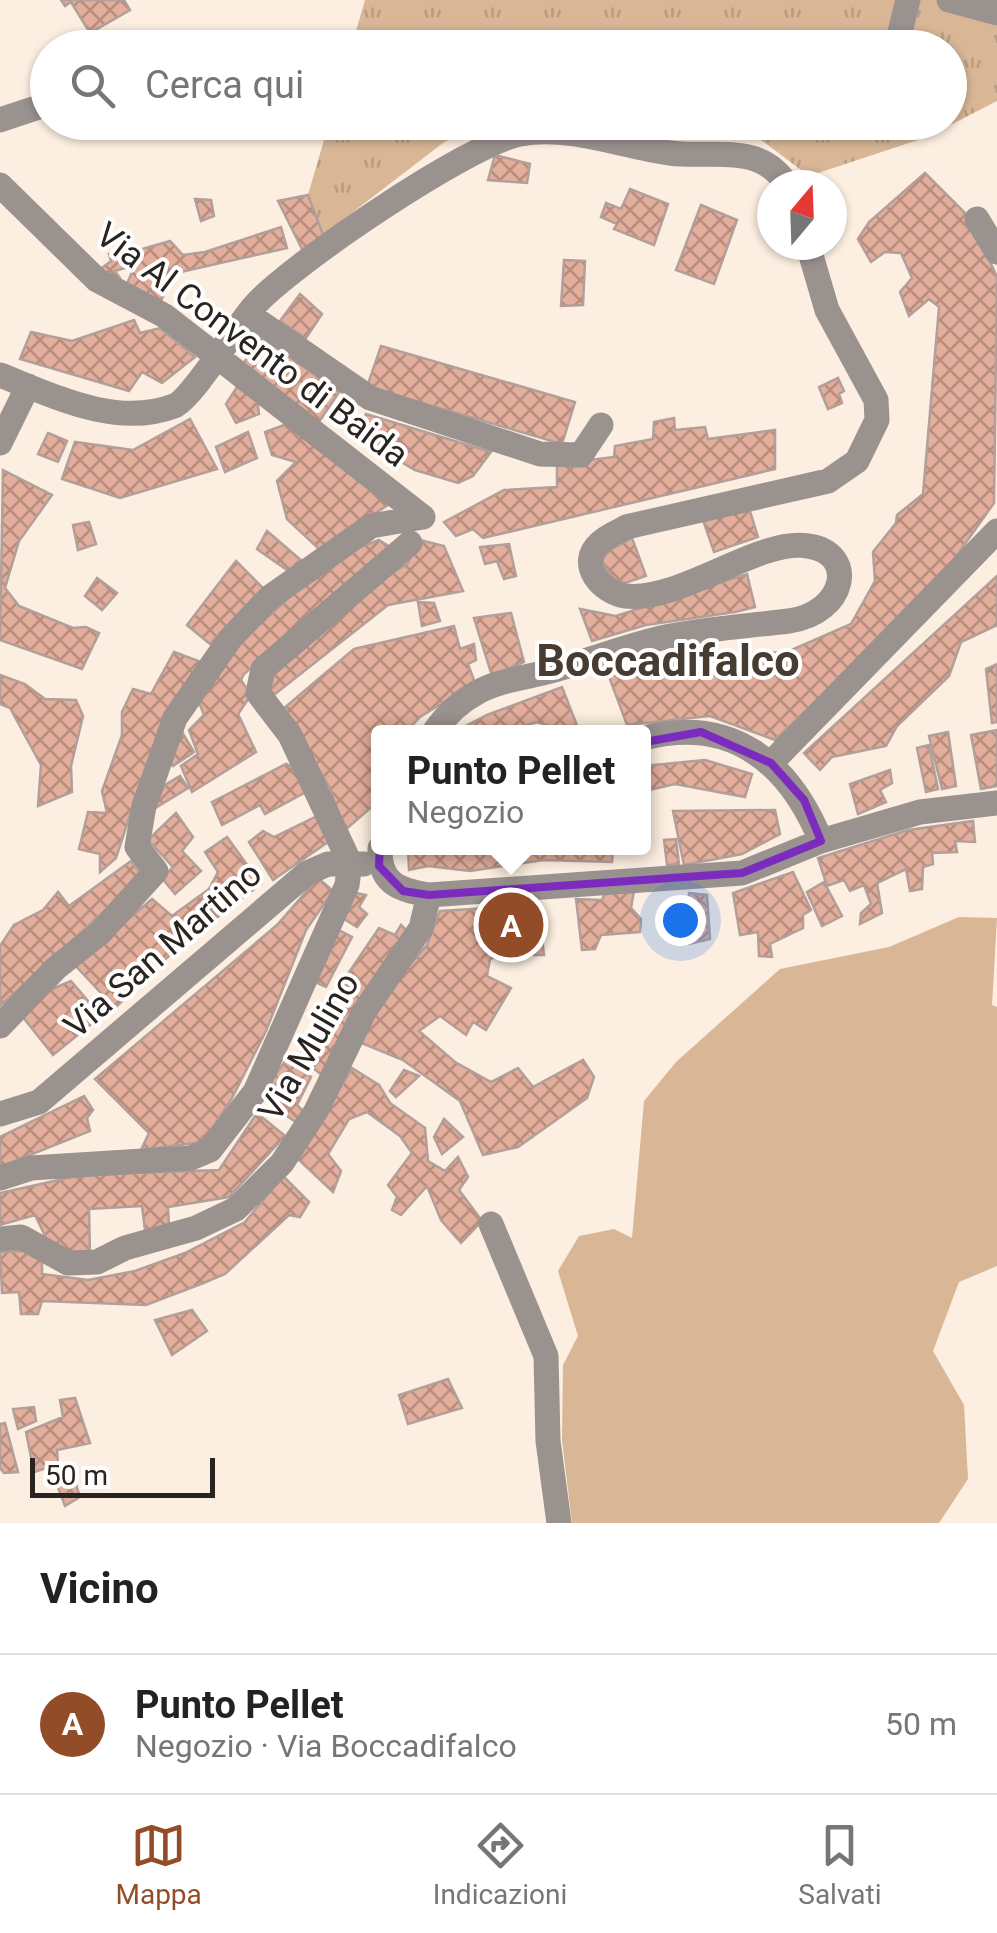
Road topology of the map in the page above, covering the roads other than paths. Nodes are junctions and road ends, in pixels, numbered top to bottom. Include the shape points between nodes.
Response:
1 (908, 0) edge
2 (949, 0) edge
3 (997, 13) edge
4 (900, 30) edge
5 (30, 110) edge
6 (0, 120) edge
7 (498, 140) edge
8 (614, 140) edge
9 (776, 170) edge
10 (0, 185) edge
11 (976, 219) dead end
12 (997, 252) edge
13 (812, 260) edge
14 (248, 314) junction
15 (215, 358) junction
16 (0, 374) edge
17 (28, 386) junction
18 (601, 425) dead end
19 (0, 444) edge
20 (997, 531) edge
21 (410, 544) dead end
22 (438, 725) edge
23 (651, 737) edge
24 (772, 763) junction
25 (997, 804) edge
26 (820, 841) junction
27 (380, 857) edge
28 (350, 863) junction
29 (429, 895) junction
30 (0, 1026) edge
31 (0, 1114) edge
32 (0, 1178) edge
33 (491, 1224) dead end
34 (0, 1239) edge
35 (559, 1523) edge

1 - 4 street
2 - 3 street
5 - 6 street
7 - 14 street via 300,267
8 - 9 street via 688,156 742,154
10 - 15 street, Via Al Convento di Baida via 97,280 165,316
11 - 12 street
13 - 22 street via 827,310 876,400 877,420 857,461 828,481 626,527 591,554 596,582 635,596 789,546 809,546 836,564 838,591 830,606 800,619 661,638 480,690
14 - 15 street
14 - 18 street via 370,398 540,454 581,455
15 - 17 street via 178,405 125,417
15 - 30 street, Via Al Convento di Baida via 423,517 371,526 270,597 230,638 175,718 144,806 137,847 156,871
16 - 17 street
17 - 19 street
20 - 24 street
21 - 28 street via 263,670 258,693 290,736
23 - 24 street via 701,732 735,740
24 - 26 street via 804,800
25 - 26 street via 920,812
26 - 29 street via 742,873
27 - 28 street, Via San Martino
27 - 29 street via 387,880
28 - 31 street, Via San Martino via 307,872 39,1102
28 - 32 street via 347,884 255,1092 210,1150 191,1158 31,1168
29 - 34 street, Via Mulino via 421,928 364,1012 316,1111 282,1162 236,1209 97,1262 68,1263 21,1237
33 - 35 street via 546,1356

